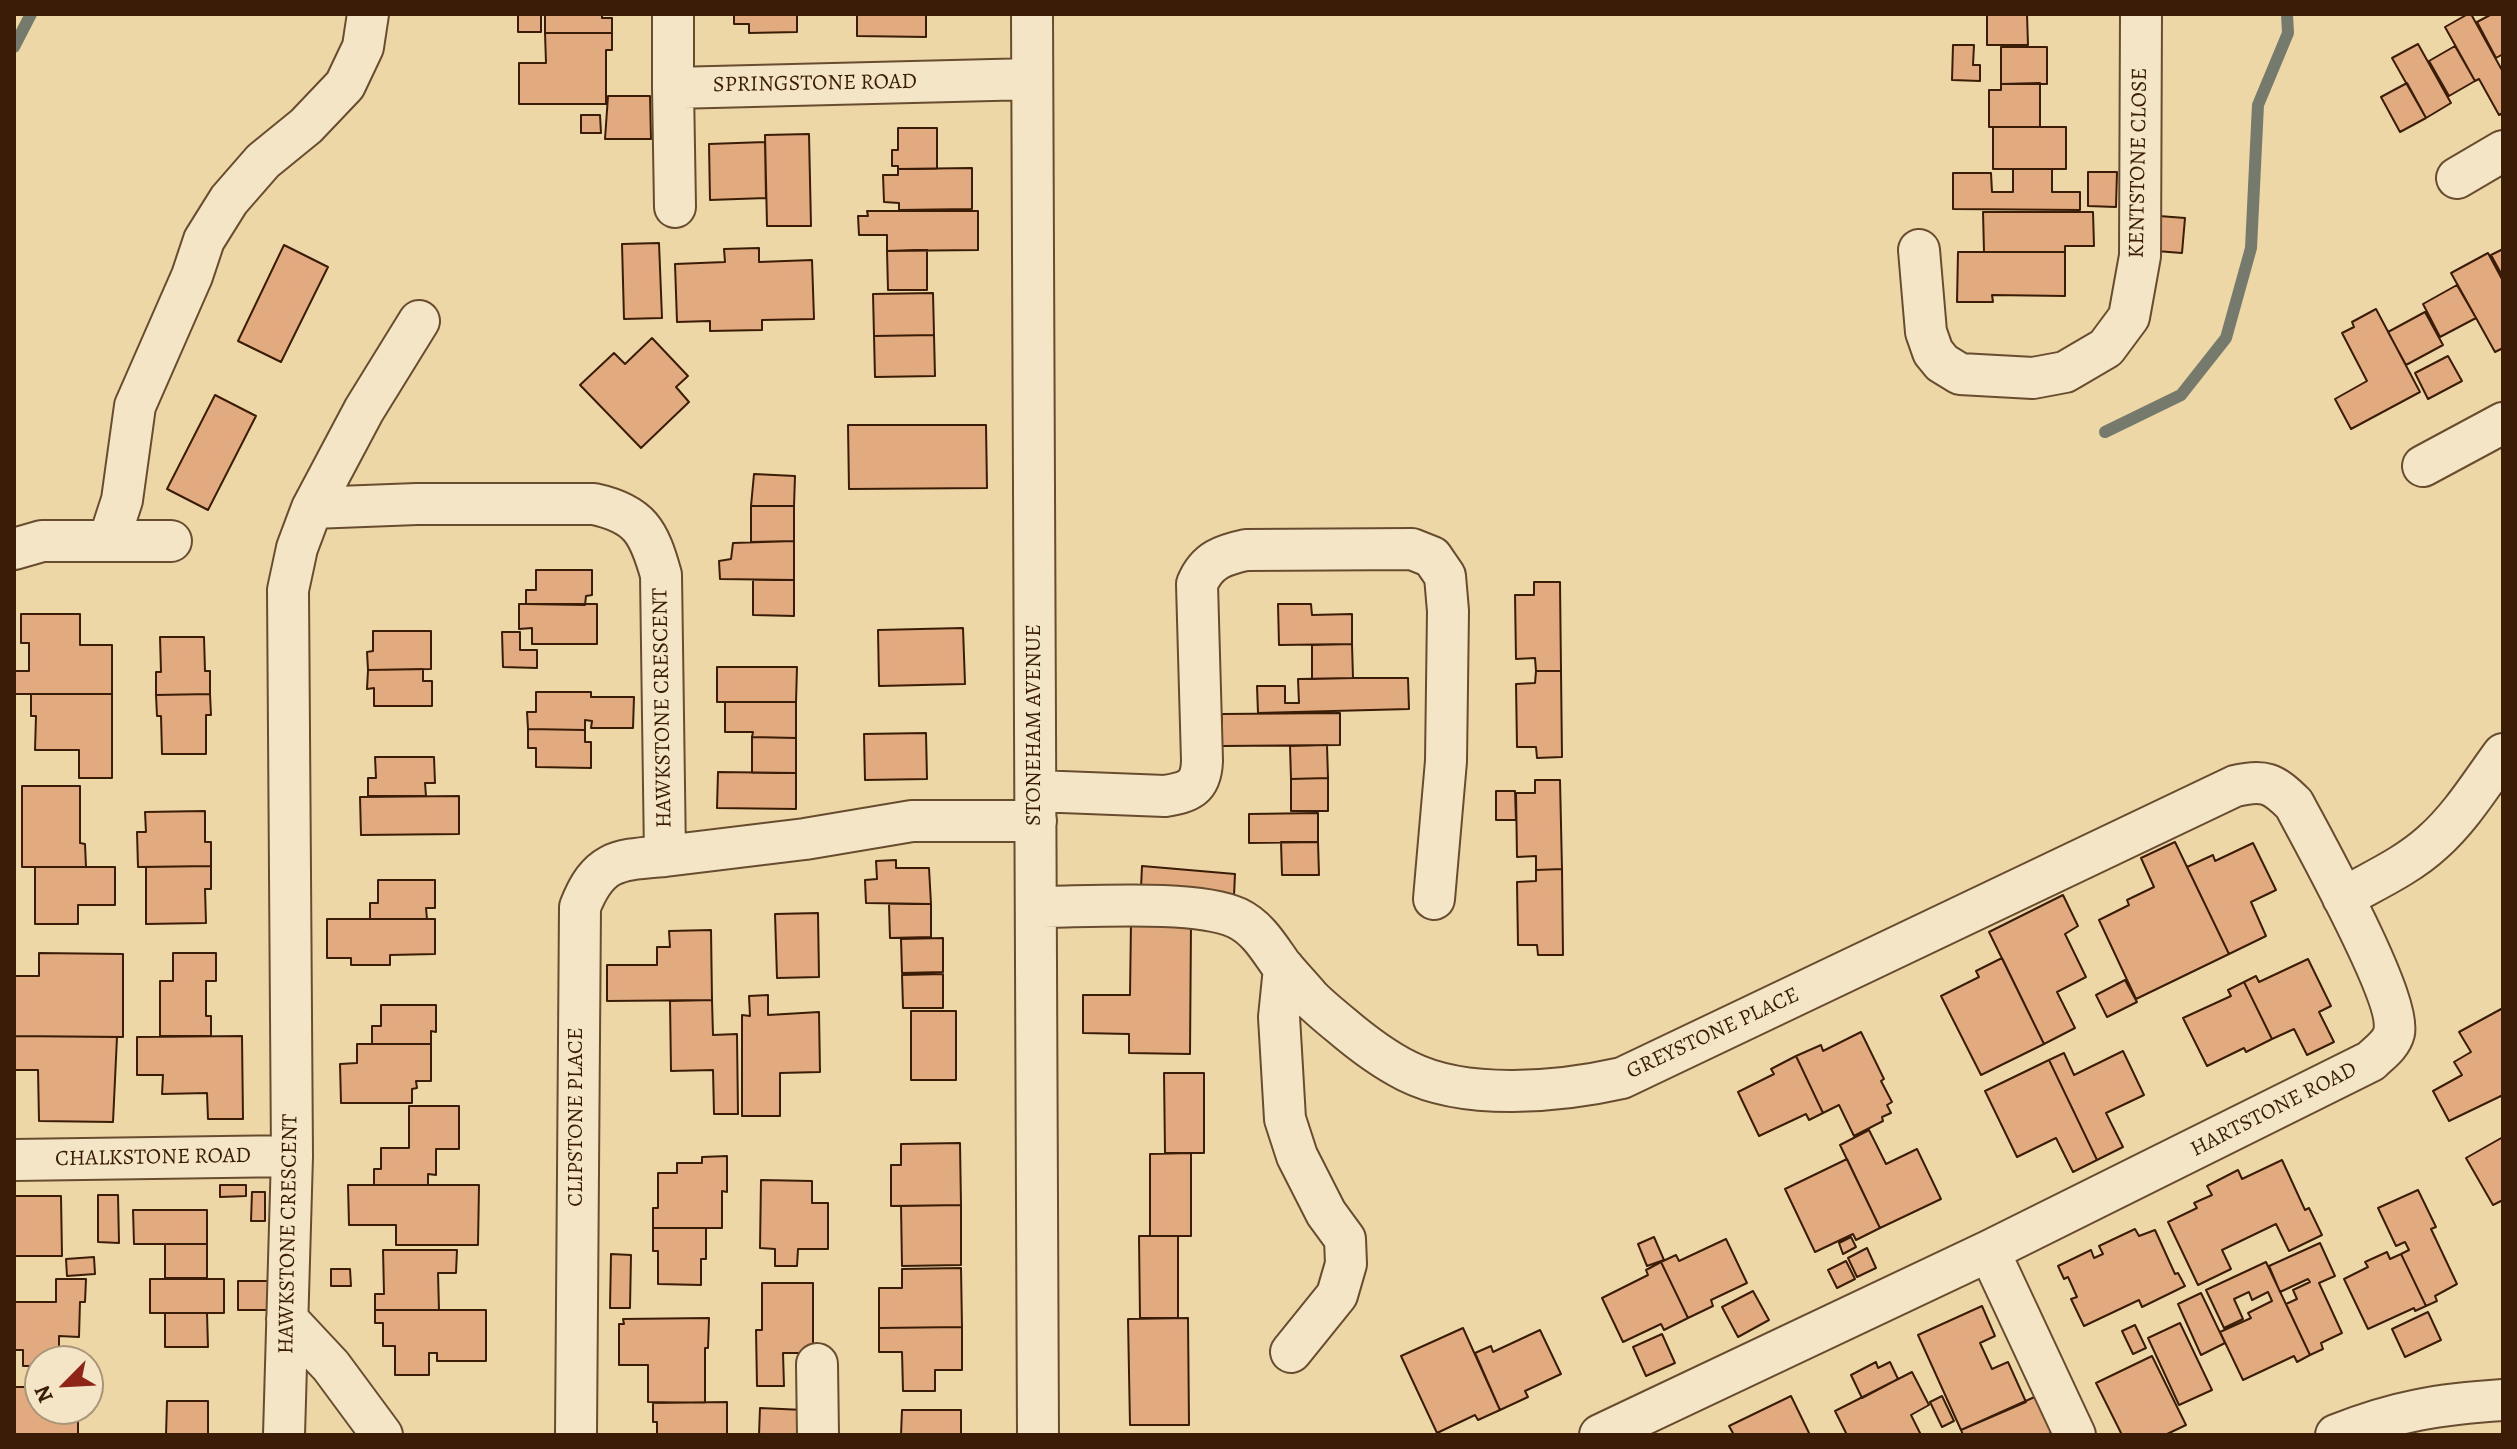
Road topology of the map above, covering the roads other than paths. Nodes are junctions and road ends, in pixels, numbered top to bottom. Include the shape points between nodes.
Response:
1 (368, 14) edge
2 (673, 14) edge
3 (1032, 14) edge
4 (2141, 14) edge
5 (1032, 79) junction
6 (673, 88) junction
7 (2503, 151) edge
8 (2457, 178) dead end
9 (675, 207) dead end
10 (1919, 250) dead end
11 (419, 321) dead end
12 (2503, 423) edge
13 (2423, 466) dead end
14 (312, 508) junction
15 (109, 540) junction
16 (171, 541) dead end
17 (14, 549) edge
18 (2503, 754) edge
19 (1036, 806) junction
20 (665, 856) junction
21 (2343, 898) junction
22 (1434, 899) dead end
23 (1037, 907) junction
24 (1284, 968) junction
25 (292, 1156) junction
26 (14, 1160) edge
27 (1989, 1251) junction
28 (287, 1319) junction
29 (1291, 1352) dead end
30 (817, 1364) dead end
31 (2503, 1400) edge
32 (284, 1435) edge
33 (382, 1435) edge
34 (576, 1435) edge
35 (818, 1435) edge
36 (1038, 1435) edge
37 (1600, 1435) edge
38 (2075, 1435) edge
39 (2336, 1435) edge

1 - 15 street via 363,47 345,85 263,161 204,240 135,406 122,500
2 - 6 street
3 - 5 street, STONEHAM AVENUE
4 - 10 street, KENTSTONE CLOSE via 2140,256 2129,317 2106,348 2065,372 2033,378 1960,374 1933,352 1926,332
5 - 6 street, SPRINGSTONE ROAD
5 - 19 street, STONEHAM AVENUE
6 - 9 street
7 - 8 street
11 - 14 street, HAWKSTONE CRESCENT
12 - 13 street
14 - 20 street, HAWKSTONE CRESCENT via 594,504 619,510 640,524 653,545 661,575
14 - 25 street, HAWKSTONE CRESCENT via 288,590
15 - 16 street
15 - 17 street via 42,541
18 - 21 street via 2432,843
19 - 20 street, HAWKSTONE CRESCENT
19 - 22 street, HAWKSTONE CRESCENT via 1165,796 1196,785 1202,761 1197,584 1209,564 1246,550 1412,549 1432,557 1445,576 1448,611 1446,761
19 - 23 street, STONEHAM AVENUE
20 - 34 street, CLIPSTONE PLACE via 606,866 580,907
21 - 24 street, GREYSTONE PLACE via 2294,804 2267,783 2235,786 1622,1078 1539,1090 1449,1085 1409,1072 1367,1048
21 - 27 street, HARTSTONE ROAD via 2392,1008 2394,1033 2386,1048 2352,1072
23 - 24 street, GREYSTONE PLACE via 1218,912 1251,926
23 - 36 street, STONEHAM AVENUE
24 - 29 street via 1279,1017 1285,1119 1297,1156 1345,1239 1346,1264 1337,1295
25 - 26 street, CHALKSTONE ROAD
25 - 28 street, HAWKSTONE CRESCENT
27 - 37 street, HARTSTONE ROAD
27 - 38 street
28 - 32 street, HAWKSTONE CRESCENT
28 - 33 street via 331,1366
30 - 35 street
31 - 39 street via 2440,1404 2372,1420

